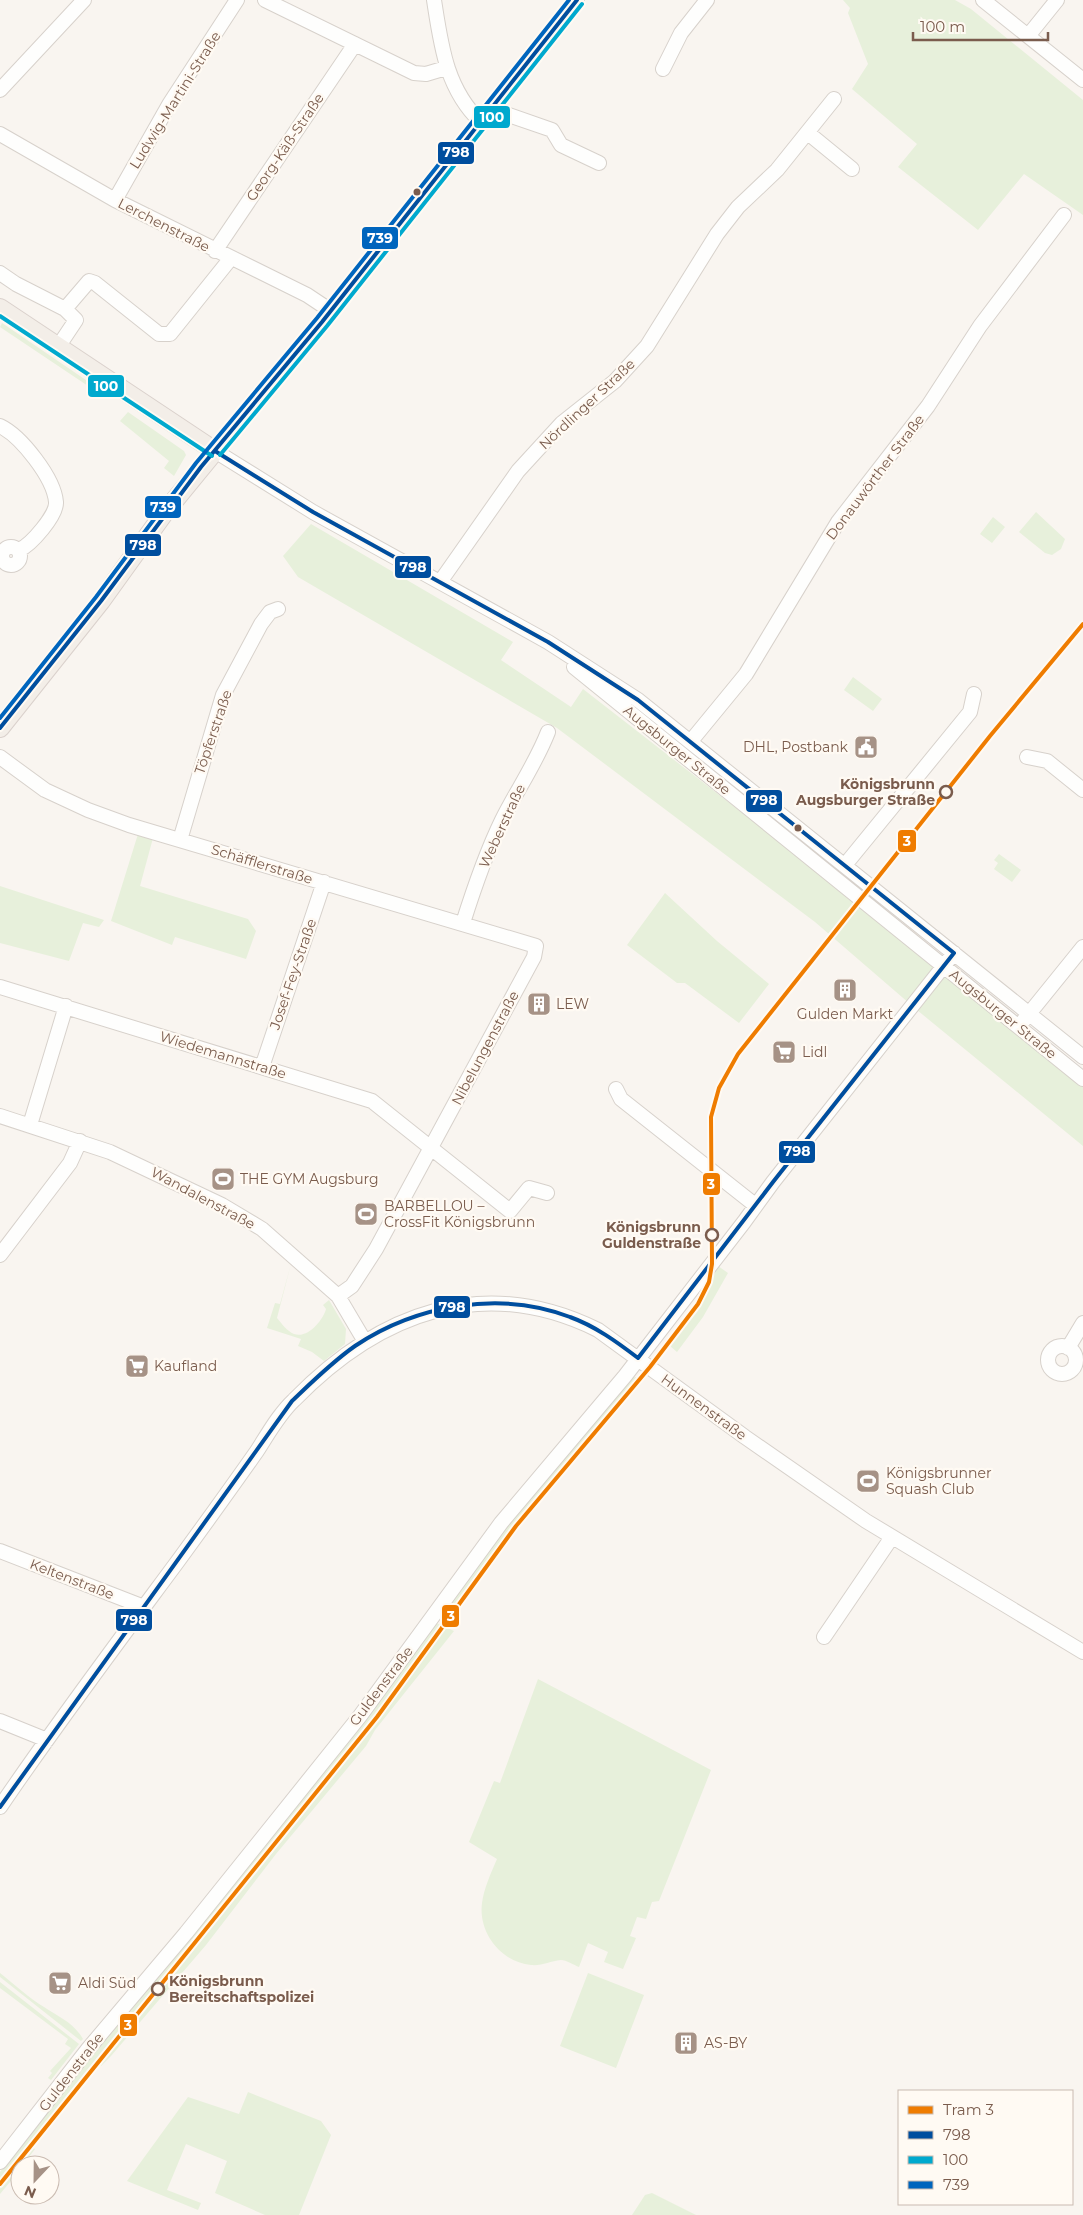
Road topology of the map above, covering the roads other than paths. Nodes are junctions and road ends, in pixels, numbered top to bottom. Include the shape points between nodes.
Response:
1 (84, 0) edge
2 (237, 0) edge
3 (264, 0) edge
4 (434, 0) edge
5 (577, 0) edge
6 (707, 0) edge
7 (983, 0) edge
8 (1057, 0) edge
9 (1028, 36) junction
10 (355, 44) junction
11 (446, 68) junction
12 (663, 70) dead end
13 (1083, 80) edge
14 (1, 87) edge
15 (834, 99) dead end
16 (494, 106) junction
17 (481, 122) junction
18 (808, 133) junction
19 (0, 134) edge
20 (599, 163) dead end
21 (852, 169) dead end
22 (115, 200) junction
23 (1064, 215) dead end
24 (215, 251) junction
25 (231, 258) junction
26 (0, 273) edge
27 (0, 308) edge
28 (65, 309) junction
29 (331, 311) junction
30 (58, 347) junction
31 (0, 426) edge
32 (215, 451) junction
33 (19, 550) dead end
34 (440, 582) junction
35 (278, 609) dead end
36 (525, 630) junction
37 (974, 694) dead end
38 (0, 728) edge
39 (548, 732) dead end
40 (691, 741) junction
41 (0, 757) edge
42 (1027, 757) dead end
43 (1083, 790) edge
44 (180, 840) junction
45 (845, 865) junction
46 (324, 882) junction
47 (463, 923) junction
48 (536, 946) joint
49 (1083, 947) edge
50 (954, 953) junction
51 (943, 966) junction
52 (0, 988) edge
53 (66, 1006) junction
54 (1029, 1014) junction
55 (1019, 1027) junction
56 (1083, 1058) edge
57 (262, 1067) junction
58 (1083, 1079) edge
59 (616, 1089) dead end
60 (0, 1116) edge
61 (30, 1124) junction
62 (80, 1141) junction
63 (431, 1148) junction
64 (547, 1193) dead end
65 (755, 1205) junction
66 (0, 1255) edge
67 (338, 1296) junction
68 (1083, 1323) edge
69 (364, 1340) junction
70 (1068, 1348) junction
71 (638, 1358) junction
72 (1078, 1371) edge
73 (892, 1538) junction
74 (0, 1552) edge
75 (144, 1607) junction
76 (824, 1636) dead end
77 (1083, 1652) edge
78 (0, 1721) edge
79 (47, 1740) junction
80 (0, 1807) edge
81 (0, 2162) edge

1 - 14 street
2 - 22 street, Ludwig-Martini-Straße via 170,103
3 - 10 street
4 - 11 street
5 - 16 street
6 - 12 street via 681,33
7 - 9 street
8 - 9 street
9 - 13 street
10 - 11 street via 414,73 426,74
10 - 24 street, Georg-Käß-Straße
11 - 17 street via 458,92
15 - 18 street, Nördlinger Straße
16 - 17 street
16 - 20 street via 552,130 561,145
17 - 29 street
18 - 21 street
18 - 34 street, Nördlinger Straße via 716,234 647,346 615,381 562,423 524,465
19 - 22 street, Lerchenstraße
22 - 24 street, Lerchenstraße
23 - 40 street, Donauwörther Straße via 980,326 930,402 838,522 746,674
24 - 25 street, Lerchenstraße
25 - 28 street via 170,334 159,334 89,281
25 - 29 street, Lerchenstraße via 307,295
26 - 28 street
27 - 30 main road
28 - 30 street via 76,320
29 - 32 street
30 - 32 main road
31 - 33 street via 12,432 28,448 44,474 56,504 54,513 27,546
32 - 34 street, Augsburger Straße via 308,509
32 - 38 main road
34 - 36 street, Augsburger Straße
35 - 44 street, Töpferstraße via 270,612 261,624 223,695
36 - 40 street, Augsburger Straße via 598,673
36 - 51 street, Augsburger Straße
37 - 45 street via 970,712
39 - 47 street, Weberstraße via 540,754 517,790 486,857
40 - 45 street, Augsburger Straße
41 - 44 street, Schäfflerstraße via 45,790 88,810
42 - 43 street via 1047,761
44 - 46 street, Schäfflerstraße
45 - 50 street, Augsburger Straße
46 - 47 street, Schäfflerstraße
46 - 57 street, Josef-Fey-Straße
47 - 48 street, Schäfflerstraße
48 - 63 street, Nibelungenstraße via 534,957
49 - 54 street
50 - 51 street, Guldenstraße
50 - 54 street, Augsburger Straße
51 - 55 street, Augsburger Straße
51 - 65 street, Guldenstraße
52 - 53 street, Wiedemannstraße
53 - 57 street, Wiedemannstraße
53 - 61 street
54 - 55 street
54 - 56 street, Augsburger Straße
55 - 58 street, Augsburger Straße
57 - 63 street, Wiedemannstraße via 372,1101
59 - 65 street via 621,1099
60 - 61 street, Wandalenstraße
61 - 62 street, Wandalenstraße
62 - 66 street via 70,1163
62 - 67 street, Wandalenstraße via 153,1171 262,1229
63 - 64 street via 510,1211 529,1188
63 - 67 street, Nibelungenstraße via 359,1278
65 - 71 street, Guldenstraße
67 - 69 street, Wandalenstraße
68 - 70 street
69 - 71 street, Hunnenstraße via 412,1317 480,1302 505,1303 539,1308 581,1321
69 - 75 street, Hunnenstraße via 292,1401
70 - 72 street via 1075,1354
70 - 72 street via 1059,1347 1051,1351 1048,1364 1053,1372 1062,1375
71 - 73 street, Hunnenstraße
71 - 81 street, Guldenstraße via 501,1522 360,1716
73 - 76 street
73 - 77 street, Hunnenstraße
74 - 75 street, Keltenstraße
75 - 79 street, Hunnenstraße
78 - 79 street
79 - 80 street, Hunnenstraße

